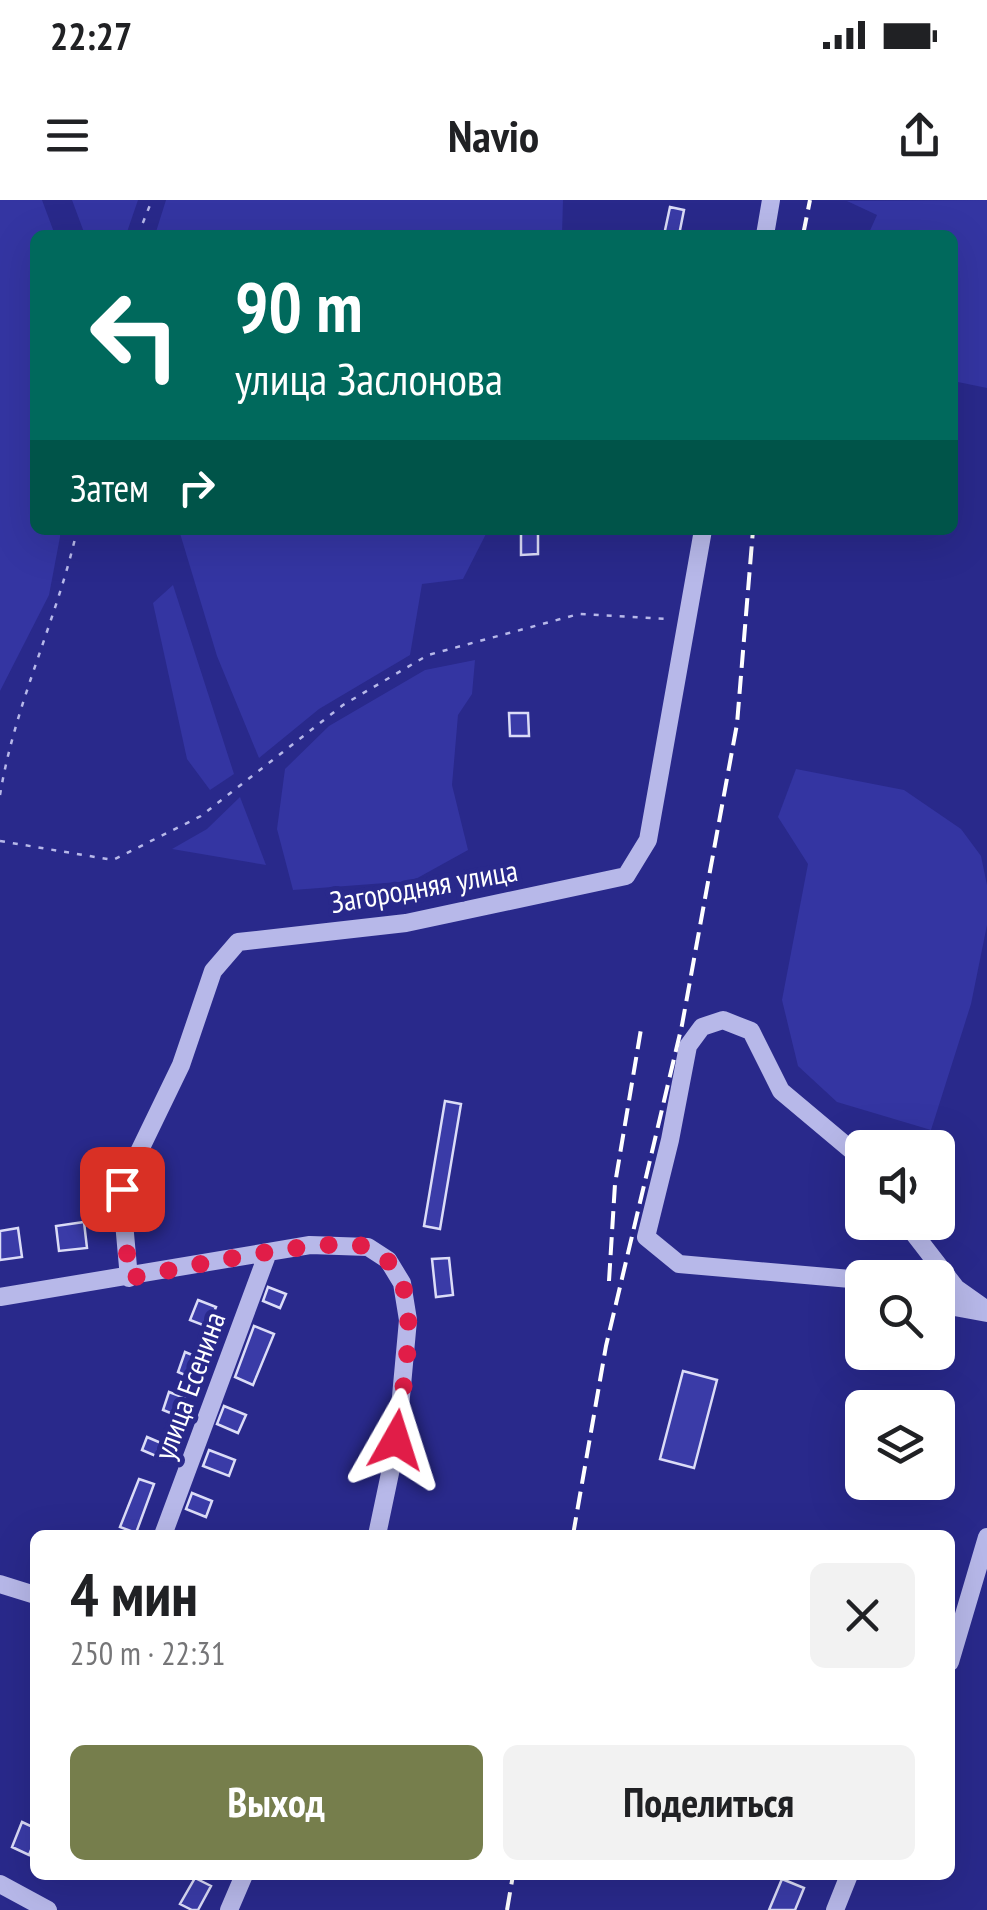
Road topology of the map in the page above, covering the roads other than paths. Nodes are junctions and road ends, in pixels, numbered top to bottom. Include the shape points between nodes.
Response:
1 (772, 200) edge
2 (765, 230) edge
3 (703, 535) edge
4 (845, 1144) edge
5 (919, 1240) edge
6 (266, 1254) junction
7 (129, 1278) junction
8 (845, 1279) edge
9 (1, 1295) edge
10 (955, 1307) edge
11 (987, 1312) edge
12 (165, 1530) edge
13 (378, 1530) edge
14 (987, 1536) edge
15 (0, 1584) edge
16 (30, 1593) edge
17 (955, 1645) edge
18 (242, 1880) edge
19 (847, 1880) edge
20 (0, 1884) edge
21 (48, 1910) edge
22 (229, 1910) edge
23 (835, 1910) edge

1 - 2 street
3 - 7 street, Загородняя улица via 648,840 626,876 406,923 238,942 212,971 181,1065 122,1189
4 - 8 street via 780,1091 751,1031 723,1020 702,1027 688,1046 646,1236 679,1264
5 - 11 street via 956,1288
6 - 7 street
6 - 12 street, улица Есенина
6 - 13 street via 310,1245 368,1247 388,1260 402,1284 408,1320 400,1406
7 - 9 street
10 - 11 street
14 - 17 street
15 - 16 street
18 - 22 street
19 - 23 street
20 - 21 street

